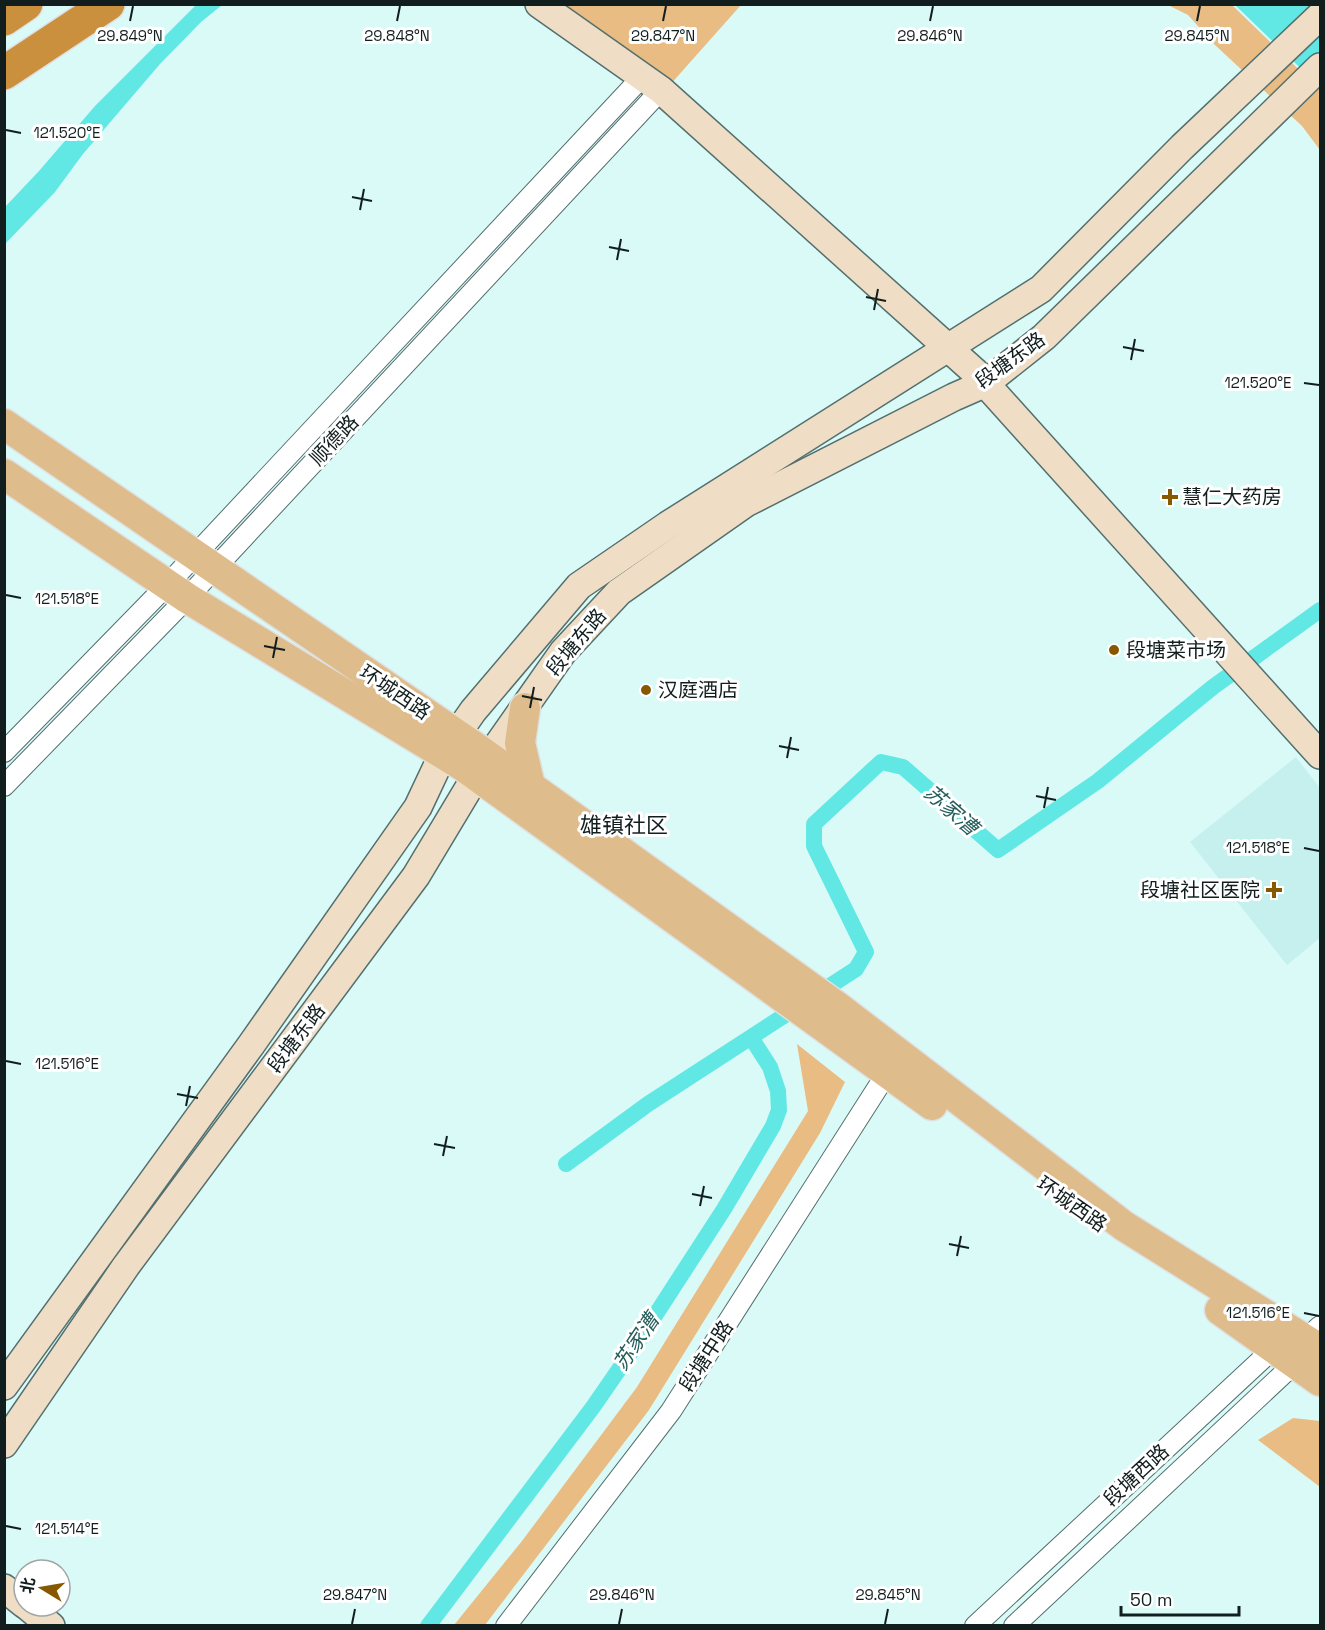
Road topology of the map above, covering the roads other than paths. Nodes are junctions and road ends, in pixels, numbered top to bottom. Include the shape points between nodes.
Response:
1 (26, 4) edge
2 (69, 4) edge
3 (108, 4) edge
4 (128, 4) edge
5 (539, 4) edge
6 (1320, 16) edge
7 (4, 19) edge
8 (4, 48) edge
9 (4, 73) edge
10 (1313, 74) edge
11 (4, 83) edge
12 (651, 83) junction
13 (948, 347) junction
14 (986, 383) junction
15 (4, 424) edge
16 (4, 474) edge
17 (204, 562) junction
18 (178, 591) junction
19 (525, 708) junction
20 (450, 744) junction
21 (4, 752) edge
22 (1320, 755) edge
23 (483, 766) junction
24 (4, 786) edge
25 (530, 786) junction
26 (770, 974) junction
27 (831, 1018) junction
28 (887, 1072) junction
29 (1303, 1345) edge
30 (1320, 1381) edge
31 (4, 1386) edge
32 (4, 1444) edge
33 (506, 1626) edge
34 (975, 1626) edge
35 (1014, 1626) edge

1 - 7 highway
2 - 8 highway
3 - 9 highway
4 - 11 main road
5 - 12 main road
6 - 13 main road, 段塘东路 via 1182,147 1041,290
10 - 14 main road, 段塘东路 via 1044,337
12 - 13 main road
12 - 17 street, 顺德路
13 - 14 main road
13 - 20 main road, 段塘东路 via 579,586 473,711
14 - 19 main road, 段塘东路 via 746,503 649,571 620,592 563,652
14 - 22 main road
15 - 17 main road, 环城西路
16 - 18 main road, 环城西路
17 - 18 street, 顺德路
17 - 20 main road, 环城西路
18 - 20 main road, 环城西路
18 - 21 street, 顺德路
18 - 24 street, 顺德路
19 - 23 main road, 段塘东路
19 - 25 main road via 520,743
20 - 23 main road, 环城西路
20 - 31 main road, 段塘东路 via 411,817
23 - 25 main road, 环城西路
23 - 26 main road, 环城西路
23 - 32 main road, 段塘东路 via 416,876 126,1266
25 - 26 main road, 环城西路
26 - 27 main road
27 - 28 main road, 环城西路
27 - 29 main road, 环城西路 via 1124,1226 1266,1316
28 - 29 main road, 环城西路
28 - 33 street, 段塘中路 via 671,1411
29 - 30 main road, 环城西路
29 - 34 street, 段塘西路
29 - 35 street

